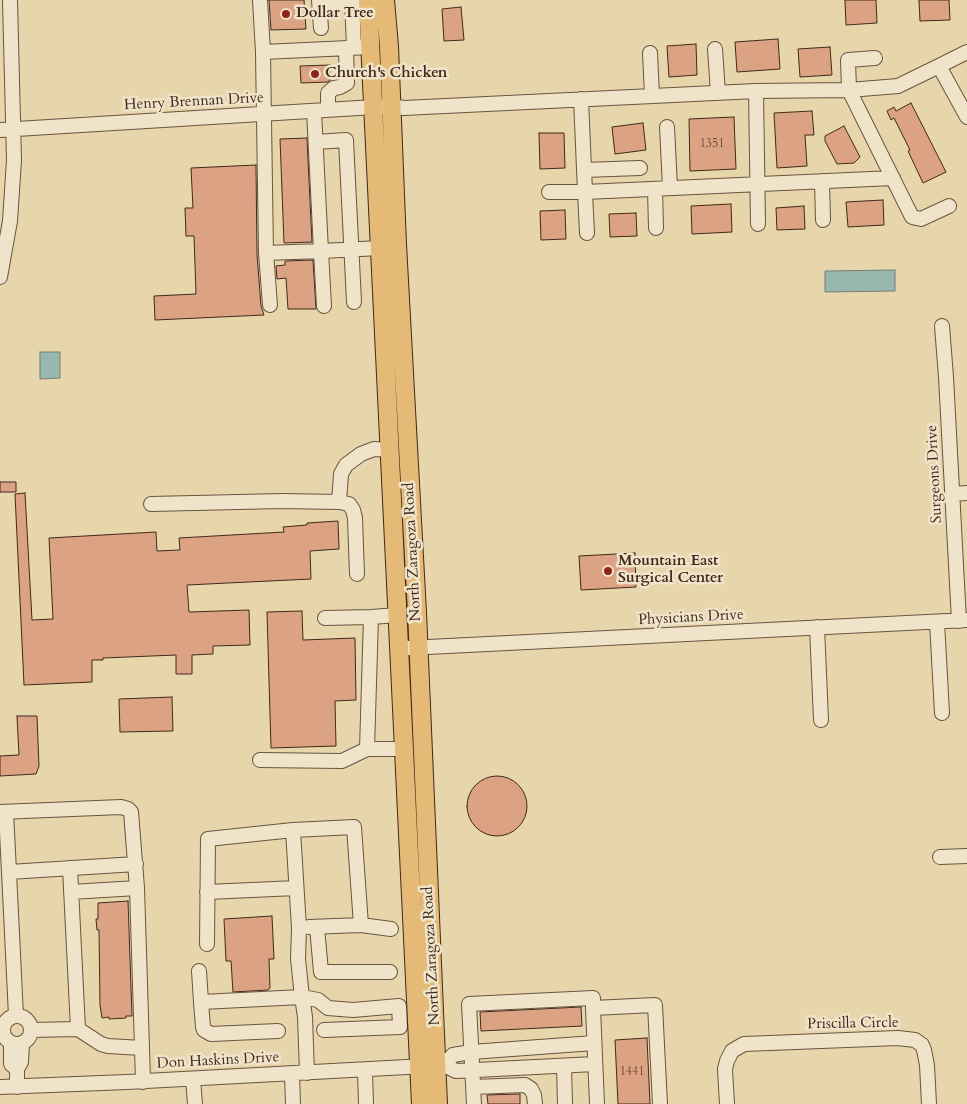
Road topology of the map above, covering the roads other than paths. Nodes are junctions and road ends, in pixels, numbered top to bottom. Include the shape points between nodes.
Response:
1 (10, 0) edge
2 (260, 0) edge
3 (365, 1) edge
4 (320, 3) edge
5 (321, 28) dead end
6 (357, 47) junction
7 (715, 49) dead end
8 (263, 52) junction
9 (967, 52) edge
10 (650, 53) dead end
11 (875, 58) dead end
12 (939, 66) junction
13 (850, 90) junction
14 (756, 91) junction
15 (718, 93) junction
16 (652, 96) junction
17 (581, 99) junction
18 (382, 107) junction
19 (328, 110) junction
20 (314, 111) junction
21 (265, 114) junction
22 (967, 117) edge
23 (667, 127) dead end
24 (7, 130) edge
25 (316, 142) junction
26 (640, 168) dead end
27 (584, 170) junction
28 (893, 178) junction
29 (822, 181) junction
30 (758, 184) junction
31 (670, 188) junction
32 (655, 189) junction
33 (548, 192) dead end
34 (586, 192) junction
35 (950, 206) dead end
36 (823, 220) dead end
37 (758, 224) dead end
38 (656, 228) dead end
39 (587, 233) dead end
40 (380, 248) junction
41 (352, 249) junction
42 (321, 251) junction
43 (266, 253) junction
44 (0, 276) edge
45 (354, 302) dead end
46 (270, 305) dead end
47 (324, 306) dead end
48 (942, 326) dead end
49 (386, 353) junction
50 (405, 387) junction
51 (390, 450) junction
52 (967, 493) edge
53 (952, 494) junction
54 (339, 502) junction
55 (151, 504) dead end
56 (357, 574) dead end
57 (398, 615) junction
58 (371, 617) junction
59 (325, 618) dead end
60 (963, 620) edge
61 (937, 622) junction
62 (817, 627) junction
63 (399, 648) junction
64 (417, 648) junction
65 (942, 713) dead end
66 (821, 720) dead end
67 (367, 749) junction
68 (404, 749) junction
69 (260, 760) dead end
70 (425, 805) junction
71 (3, 812) edge
72 (293, 830) junction
73 (967, 856) edge
74 (940, 857) dead end
75 (136, 864) junction
76 (70, 868) junction
77 (9, 872) junction
78 (137, 888) junction
79 (296, 888) junction
80 (71, 892) junction
81 (207, 892) junction
82 (361, 926) junction
83 (317, 927) junction
84 (298, 928) junction
85 (391, 929) dead end
86 (206, 944) dead end
87 (199, 971) dead end
88 (390, 972) dead end
89 (302, 997) junction
90 (201, 1002) junction
91 (594, 1008) junction
92 (16, 1016) junction
93 (78, 1029) junction
94 (31, 1030) junction
95 (324, 1030) dead end
96 (278, 1031) dead end
97 (9, 1038) edge
98 (594, 1043) junction
99 (142, 1048) junction
100 (471, 1052) junction
101 (595, 1064) junction
102 (434, 1066) junction
103 (564, 1066) junction
104 (495, 1069) junction
105 (365, 1070) junction
106 (472, 1070) junction
107 (307, 1073) junction
108 (292, 1074) junction
109 (193, 1079) junction
110 (143, 1082) junction
111 (496, 1086) junction
112 (0, 1087) edge
113 (17, 1087) junction
114 (473, 1087) junction
115 (194, 1104) edge
116 (293, 1104) edge
117 (366, 1104) edge
118 (421, 1104) edge
119 (438, 1104) edge
120 (474, 1104) edge
121 (535, 1104) edge
122 (565, 1104) edge
123 (597, 1104) edge
124 (660, 1104) edge
125 (727, 1104) edge
126 (929, 1104) edge

1 - 24 street
2 - 8 street
3 - 4 street
3 - 6 main road, North Zaragoza Road
3 - 18 main road, North Zaragoza Road via 389,46
4 - 5 street
6 - 8 street
6 - 18 main road, North Zaragoza Road
6 - 19 street via 347,82 328,93
7 - 15 street
8 - 21 street
9 - 12 street, Henry Brennan Drive
10 - 16 street
11 - 13 street via 848,60
12 - 13 street, Henry Brennan Drive via 898,86
12 - 22 street
13 - 14 street, Henry Brennan Drive
13 - 28 street
14 - 15 street, Henry Brennan Drive
14 - 30 street
15 - 16 street, Henry Brennan Drive
16 - 17 street, Henry Brennan Drive
17 - 18 street, Henry Brennan Drive
17 - 27 street
18 - 19 street, Henry Brennan Drive
18 - 40 main road, North Zaragoza Road
18 - 50 main road, North Zaragoza Road
19 - 20 street, Henry Brennan Drive
20 - 21 street, Henry Brennan Drive
20 - 25 street
21 - 24 street, Henry Brennan Drive
21 - 43 street
23 - 31 street
24 - 44 street via 14,160 10,221
25 - 41 street via 346,140
25 - 42 street
26 - 27 street
27 - 34 street
28 - 29 street
28 - 35 street via 912,218 921,219
29 - 30 street
29 - 36 street
30 - 31 street
30 - 37 street
31 - 32 street
32 - 34 street
32 - 38 street
33 - 34 street
34 - 39 street
40 - 41 street
40 - 49 main road, North Zaragoza Road
41 - 42 street
41 - 45 street
42 - 43 street
42 - 47 street
43 - 46 street
48 - 53 street, Surgeons Drive
49 - 50 main road
49 - 51 main road, North Zaragoza Road
50 - 64 main road, North Zaragoza Road
51 - 54 street via 374,449 346,465 341,474
51 - 57 main road, North Zaragoza Road
52 - 53 street
53 - 60 street, Surgeons Drive
54 - 55 street
54 - 56 street via 349,504 355,518
57 - 58 street
57 - 63 main road, North Zaragoza Road
58 - 59 street
58 - 67 street
60 - 61 street, Physicians Drive
61 - 62 street, Physicians Drive
61 - 65 street
62 - 64 street, Physicians Drive
62 - 66 street
63 - 64 street, Physicians Drive
63 - 68 main road, North Zaragoza Road
64 - 70 main road, North Zaragoza Road
67 - 68 street
67 - 69 street via 342,761
68 - 70 main road via 413,754 417,794
68 - 102 main road, North Zaragoza Road
70 - 102 main road, North Zaragoza Road
71 - 75 street via 128,809 131,812
71 - 77 street
72 - 79 street
72 - 81 street via 208,839
72 - 82 street via 354,828
73 - 74 street
75 - 76 street
75 - 78 street
76 - 77 street
76 - 80 street
77 - 92 street
78 - 80 street
78 - 99 street
79 - 81 street
79 - 84 street
80 - 93 street
81 - 86 street
82 - 83 street
82 - 85 street
83 - 84 street
83 - 88 street via 321,972
84 - 89 street
87 - 90 street
89 - 90 street
89 - 95 street via 318,1000 328,1008 353,1010 399,1006 400,1027
89 - 107 street
90 - 96 street via 203,1027 211,1034
91 - 98 street
91 - 100 street via 593,998 469,1004
91 - 124 street via 655,1005
92 - 94 street via 25,1018
92 - 97 street via 7,1020 3,1028
93 - 94 street
93 - 99 street via 101,1044
94 - 97 street via 28,1039
97 - 113 street via 21,1062 17,1069
98 - 100 street
98 - 101 street
99 - 110 street
100 - 102 street via 453,1055
100 - 106 street
101 - 103 street, Don Haskins Drive
101 - 123 street
102 - 105 street, Don Haskins Drive
102 - 106 street, Don Haskins Drive via 456,1071
102 - 118 main road, North Zaragoza Road
102 - 119 main road, North Zaragoza Road
103 - 104 street, Don Haskins Drive
103 - 122 street
104 - 106 street, Don Haskins Drive
104 - 111 street
105 - 107 street, Don Haskins Drive
105 - 117 street
106 - 114 street
107 - 108 street, Don Haskins Drive
108 - 109 street, Don Haskins Drive
108 - 116 street
109 - 110 street, Don Haskins Drive
109 - 115 street
110 - 113 street, Don Haskins Drive
111 - 114 street
111 - 121 street via 525,1085 531,1089
112 - 113 street, Don Haskins Drive
114 - 120 street
125 - 126 street, Priscilla Circle via 725,1069 732,1051 744,1044 885,1038 915,1040 922,1045 927,1064

